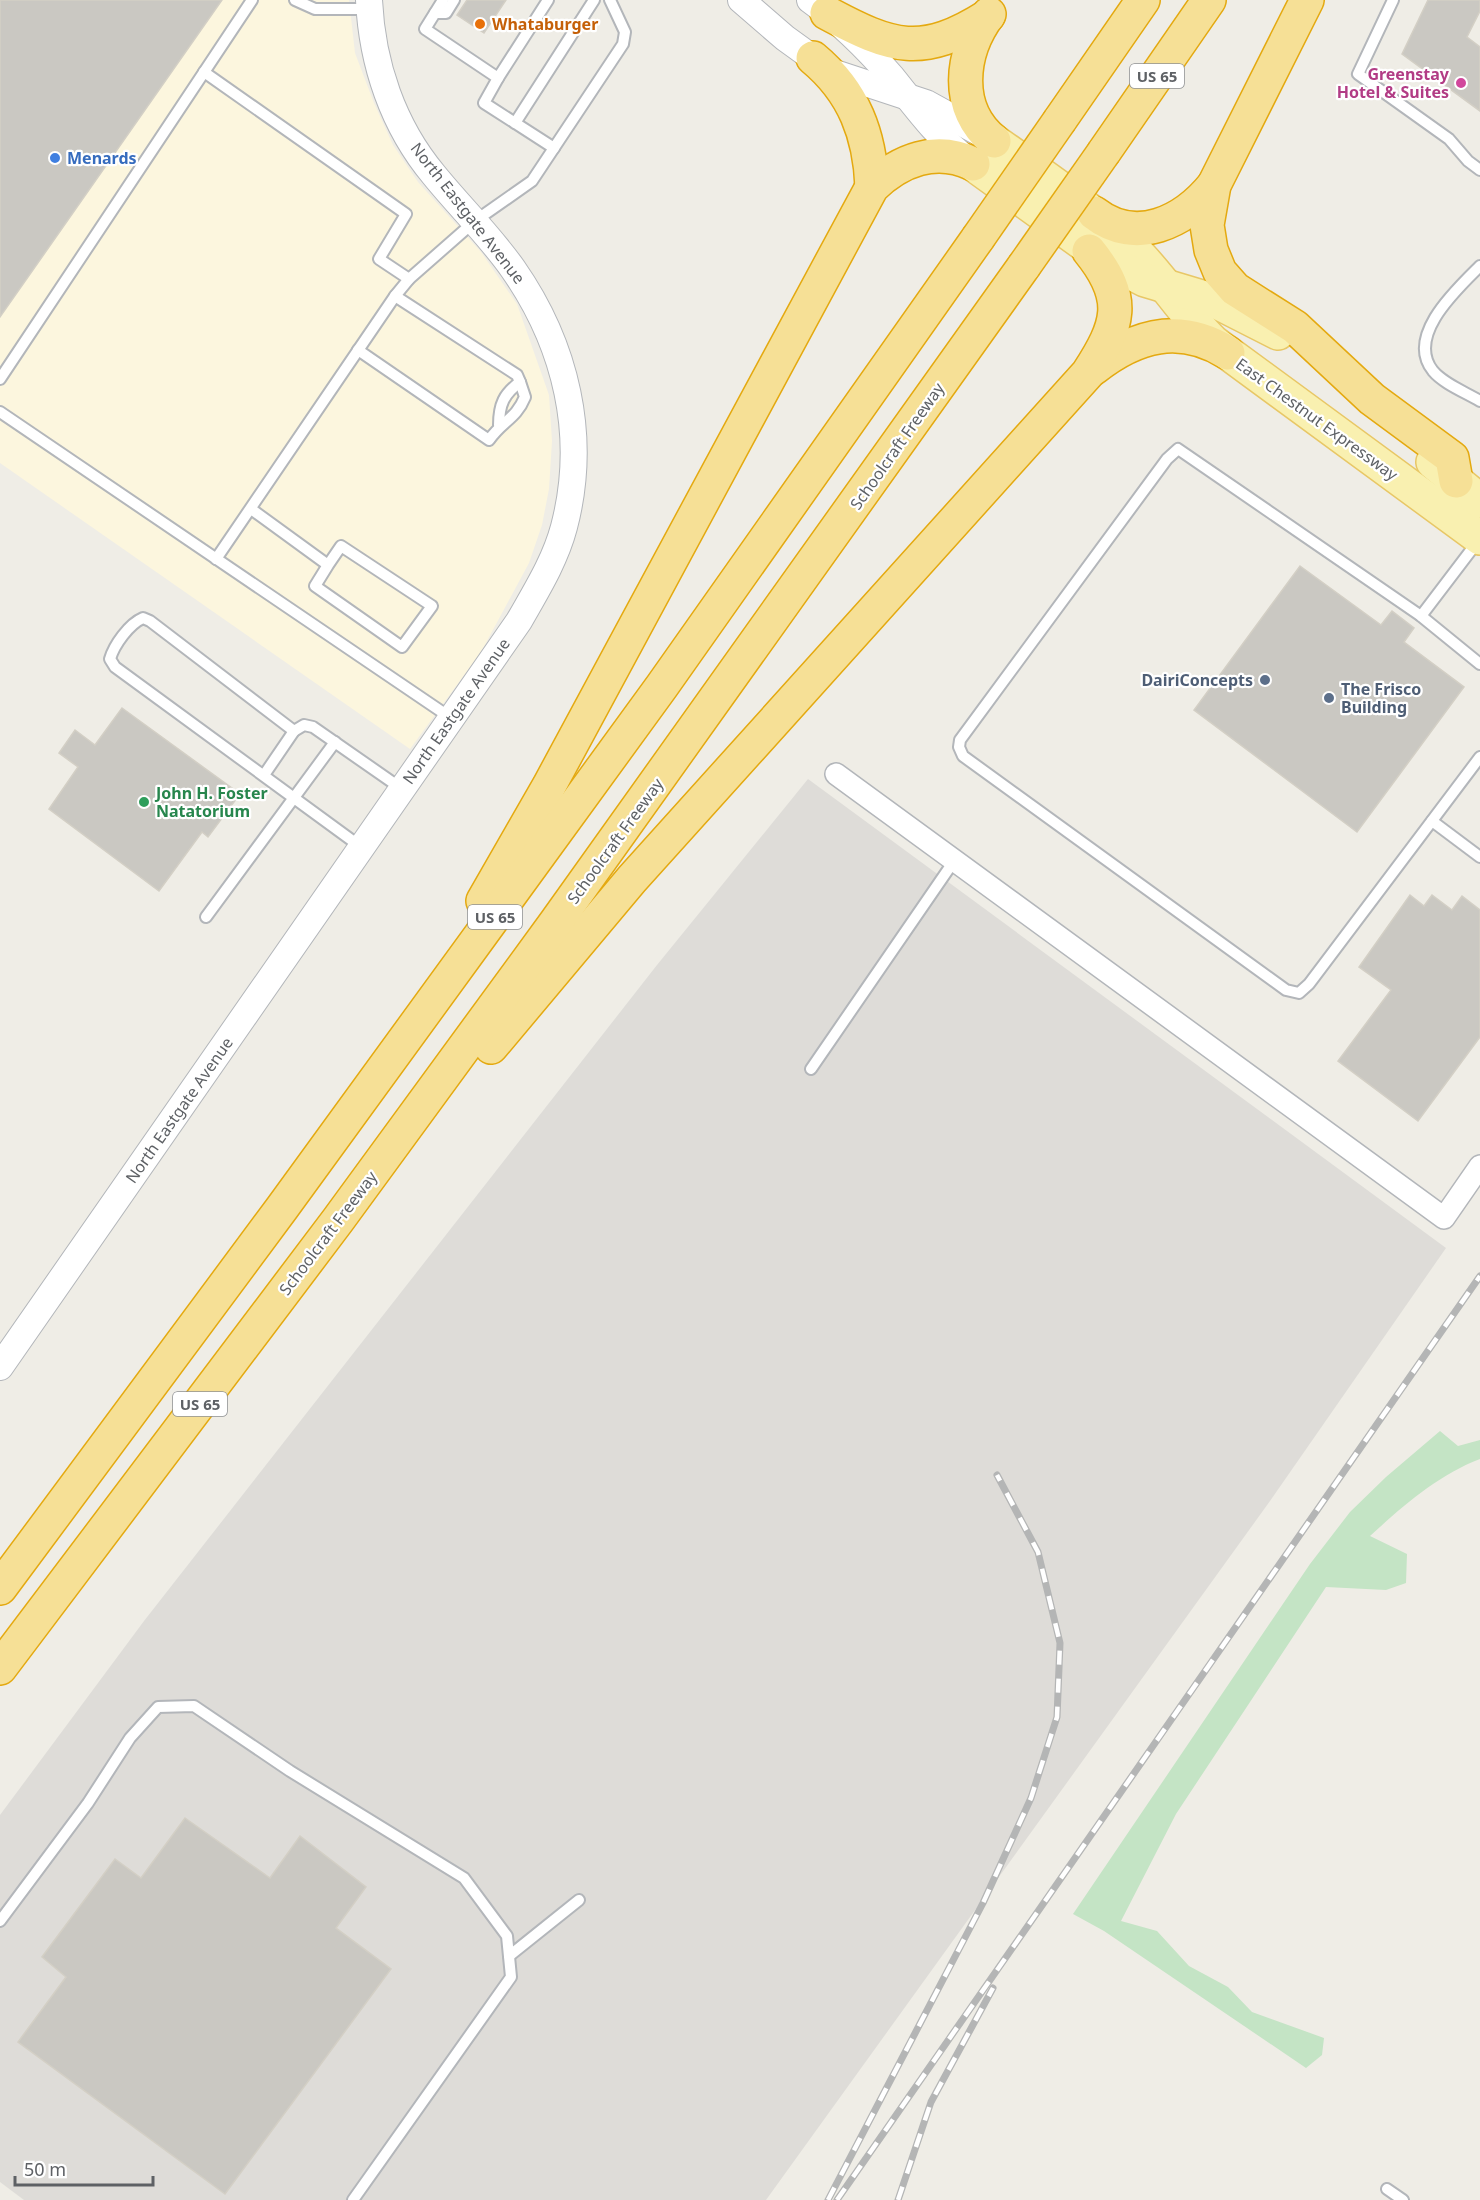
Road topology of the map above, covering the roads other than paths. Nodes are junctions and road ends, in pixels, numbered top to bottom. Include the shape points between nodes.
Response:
1 (252, 0) edge
2 (295, 0) edge
3 (443, 0) edge
4 (454, 0) edge
5 (548, 0) edge
6 (610, 0) edge
7 (741, 0) edge
8 (1143, 0) edge
9 (1209, 0) edge
10 (1307, 0) edge
11 (1394, 0) edge
12 (590, 2) edge
13 (820, 4) edge
14 (370, 5) edge
15 (995, 8) edge
16 (435, 13) junction
17 (813, 58) junction
18 (204, 72) junction
19 (498, 78) junction
20 (907, 97) junction
21 (515, 123) junction
22 (554, 148) junction
23 (983, 153) junction
24 (1480, 170) edge
25 (1214, 185) junction
26 (872, 187) junction
27 (1094, 213) junction
28 (475, 221) junction
29 (1089, 250) junction
30 (1480, 266) edge
31 (409, 279) junction
32 (1166, 286) junction
33 (395, 296) junction
34 (358, 350) junction
35 (1228, 353) junction
36 (1088, 373) junction
37 (0, 379) edge
38 (520, 382) junction
39 (1480, 401) edge
40 (0, 412) edge
41 (499, 424) junction
42 (1468, 491) edge
43 (251, 509) junction
44 (1480, 538) edge
45 (216, 559) junction
46 (328, 565) junction
47 (1421, 616) junction
48 (1480, 664) edge
49 (452, 718) junction
50 (294, 731) junction
51 (335, 742) junction
52 (1480, 757) edge
53 (836, 774) dead end
54 (264, 775) junction
55 (402, 789) junction
56 (294, 797) junction
57 (1432, 821) junction
58 (362, 847) junction
59 (1480, 857) edge
60 (954, 861) junction
61 (206, 917) dead end
62 (811, 1069) dead end
63 (1480, 1166) edge
64 (282, 1208) junction
65 (338, 1220) junction
66 (0, 1367) edge
67 (0, 1588) edge
68 (0, 1668) edge
69 (579, 1900) dead end
70 (0, 1920) edge
71 (509, 1956) junction
72 (1387, 2189) dead end
73 (353, 2200) edge
74 (1403, 2200) edge

1 - 18 lane
2 - 14 lane via 315,9
3 - 16 lane
4 - 16 lane via 446,13
5 - 19 lane
6 - 22 lane via 625,32 623,44
7 - 17 street
8 - 64 highway, US 65, bridge via 662,686
9 - 65 highway, Schoolcraft Freeway / US 65, bridge via 715,702
10 - 25 highway
11 - 24 lane via 1358,74 1449,139
12 - 21 lane
13 - 15 highway via 870,35 902,45 944,38
13 - 20 street, East Chestnut Expressway
14 - 28 street, North Eastgate Avenue via 378,66 400,124 433,173
15 - 23 highway via 972,46 965,79 972,115 984,133
16 - 19 lane via 425,29
17 - 20 street via 832,72
17 - 26 highway via 836,79 854,105 866,136
18 - 31 lane via 406,214 379,259
18 - 37 lane
19 - 21 lane via 484,103
20 - 23 street, East Chestnut Expressway via 930,127
21 - 22 lane
22 - 28 lane via 532,181
23 - 26 highway via 922,157 893,170
23 - 27 main road, East Chestnut Expressway
23 - 29 main road, East Chestnut Expressway
25 - 27 highway via 1184,214 1157,226 1124,228
25 - 42 highway via 1208,238 1216,265 1227,281 1294,327 1372,399 1452,458
26 - 64 highway via 518,842 452,951
27 - 32 main road, East Chestnut Expressway
28 - 31 lane
28 - 49 street, North Eastgate Avenue via 513,268 542,314 562,368 574,424 573,475 564,528 545,576
29 - 32 main road, East Chestnut Expressway via 1125,271
29 - 36 highway via 1108,279 1116,317
30 - 39 lane via 1440,312 1427,333 1424,350 1434,372
31 - 33 lane
32 - 35 main road, East Chestnut Expressway via 1200,330
32 - 42 main road, East Chestnut Expressway via 1215,301 1283,336
33 - 34 lane
33 - 38 lane via 514,372
34 - 41 lane via 489,440
34 - 43 lane
35 - 36 highway via 1193,338 1153,337 1126,346
35 - 44 main road, East Chestnut Expressway
36 - 65 highway via 584,935 490,1048 389,1180
38 - 41 lane via 509,390 499,407
38 - 41 lane via 525,397 521,406 515,417
40 - 45 lane
43 - 45 lane
43 - 46 lane
44 - 47 lane
45 - 49 lane
46 - 46 lane via 315,586 402,647 432,606 341,546
47 - 48 lane
47 - 57 lane via 1178,448 960,740 959,747 963,756 1278,985 1299,993
49 - 55 street, North Eastgate Avenue
50 - 51 lane via 304,725 313,727
50 - 54 lane
50 - 54 lane via 150,621 143,618 135,622 112,652 110,659 115,667
51 - 55 lane
51 - 56 lane
52 - 57 lane
53 - 60 street
54 - 56 lane
55 - 58 street, North Eastgate Avenue
56 - 58 lane
56 - 61 lane
57 - 59 lane
58 - 66 street, North Eastgate Avenue
60 - 62 lane
60 - 63 street via 1444,1218
64 - 67 highway, US 65
65 - 68 highway, Schoolcraft Freeway / US 65
69 - 71 lane
70 - 71 lane via 137,1730 158,1707 194,1706 290,1771 464,1878 507,1936
71 - 73 lane via 511,1977
72 - 74 lane

